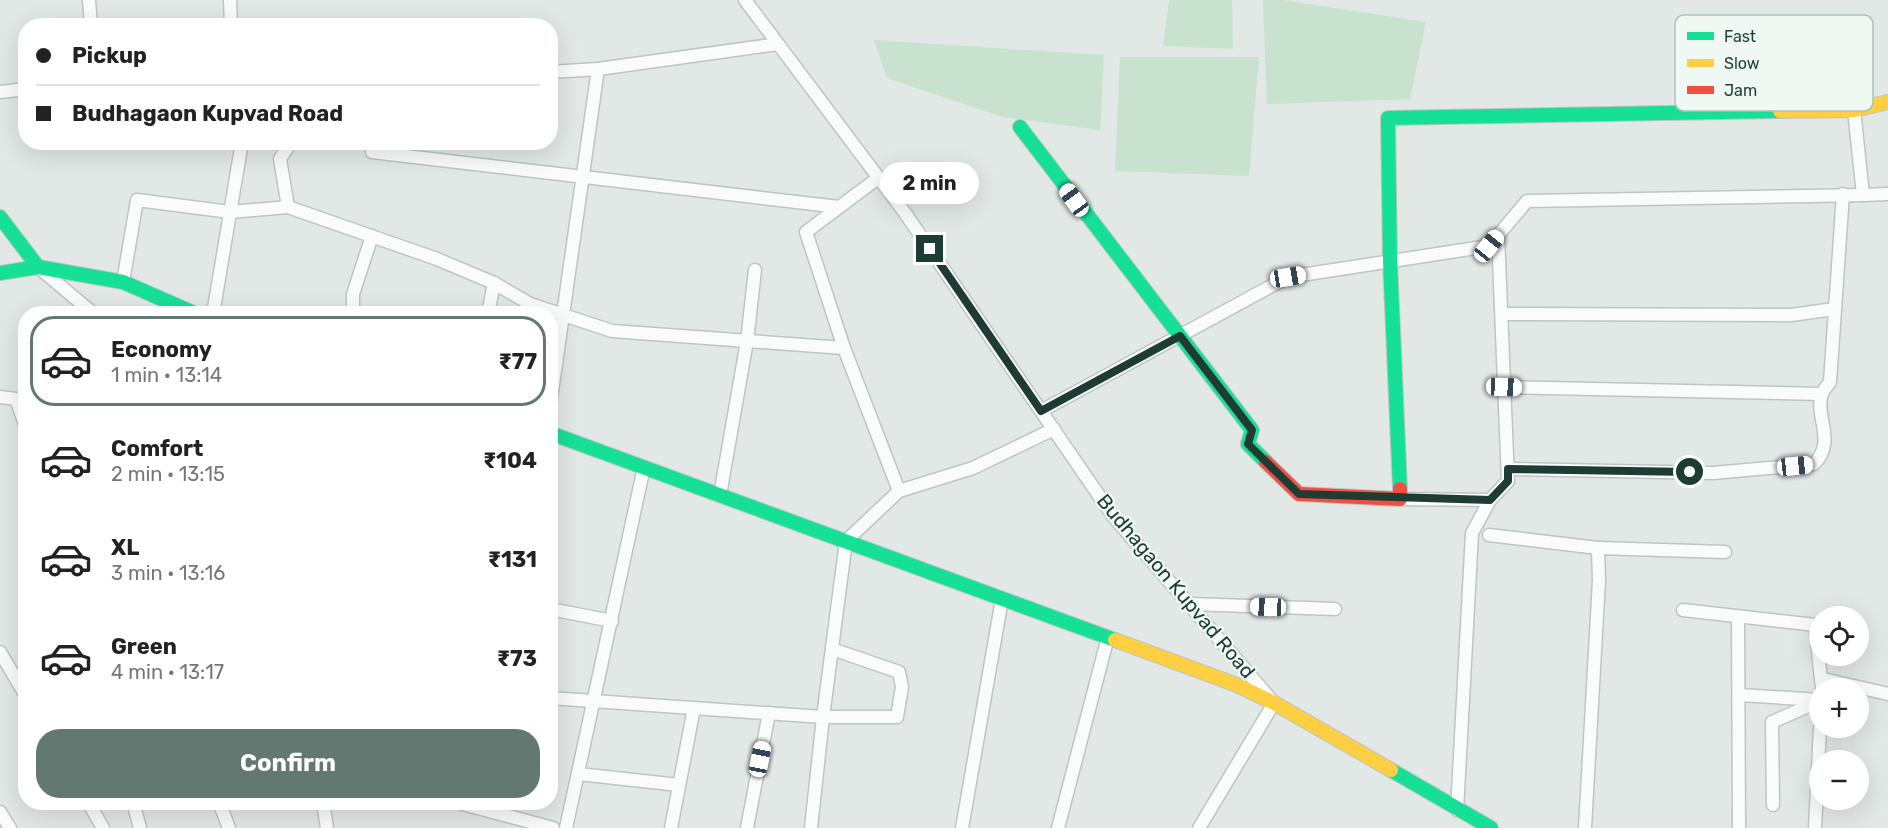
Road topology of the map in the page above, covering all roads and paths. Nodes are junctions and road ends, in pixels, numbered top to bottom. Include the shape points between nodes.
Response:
1 (89, 0) edge
2 (230, 0) edge
3 (745, 0) edge
4 (90, 18) edge
5 (231, 18) edge
6 (778, 44) junction
7 (598, 69) junction
8 (558, 72) edge
9 (18, 89) edge
10 (0, 92) edge
11 (1888, 102) edge
12 (1873, 106) edge
13 (1796, 111) edge
14 (1854, 111) edge
15 (1020, 127) dead end
16 (241, 150) edge
17 (286, 150) edge
18 (372, 150) edge
19 (583, 177) junction
20 (878, 178) junction
21 (1843, 194) junction
22 (1888, 194) edge
23 (1863, 195) junction
24 (288, 207) junction
25 (839, 207) junction
26 (230, 212) junction
27 (0, 217) edge
28 (1498, 235) junction
29 (372, 236) junction
30 (1390, 261) junction
31 (38, 267) junction
32 (755, 270) dead end
33 (0, 273) edge
34 (123, 282) junction
35 (494, 283) junction
36 (84, 306) edge
37 (178, 306) edge
38 (214, 306) edge
39 (353, 306) edge
40 (490, 306) edge
41 (536, 306) edge
42 (1834, 309) junction
43 (558, 313) edge
44 (1502, 314) junction
45 (564, 315) junction
46 (1180, 336) junction
47 (747, 341) junction
48 (844, 348) junction
49 (558, 354) edge
50 (1504, 387) junction
51 (1821, 394) junction
52 (0, 397) edge
53 (18, 405) edge
54 (1041, 411) junction
55 (1054, 429) junction
56 (558, 436) edge
57 (644, 467) junction
58 (1508, 469) junction
59 (899, 491) junction
60 (720, 495) junction
61 (1400, 499) junction
62 (1490, 500) junction
63 (1489, 535) dead end
64 (846, 542) junction
65 (1598, 548) junction
66 (1725, 552) dead end
67 (1002, 599) junction
68 (1188, 604) junction
69 (1335, 609) dead end
70 (1683, 610) dead end
71 (558, 611) edge
72 (1738, 618) junction
73 (612, 621) junction
74 (1108, 638) junction
75 (832, 649) junction
76 (0, 652) edge
77 (1821, 678) edge
78 (18, 682) edge
79 (1869, 691) edge
80 (1888, 694) edge
81 (1740, 695) junction
82 (558, 698) edge
83 (1809, 699) edge
84 (595, 700) junction
85 (1274, 703) junction
86 (1809, 705) edge
87 (694, 708) junction
88 (769, 713) junction
89 (823, 717) junction
90 (1820, 738) edge
91 (579, 774) junction
92 (679, 785) junction
93 (1773, 805) dead end
94 (93, 810) edge
95 (135, 810) edge
96 (222, 810) edge
97 (324, 810) edge
98 (493, 810) edge
99 (1457, 810) junction
100 (0, 812) edge
101 (10, 828) edge
102 (103, 828) edge
103 (140, 828) edge
104 (229, 828) edge
105 (327, 828) edge
106 (553, 828) edge
107 (566, 828) edge
108 (671, 828) edge
109 (747, 828) edge
110 (811, 828) edge
111 (963, 828) edge
112 (1058, 828) edge
113 (1199, 828) edge
114 (1491, 828) edge
115 (1585, 828) edge
116 (1739, 828) edge
117 (1815, 828) edge

1 - 4 street
2 - 5 street
3 - 6 street, Budhagaon Kupvad Road
6 - 7 street
6 - 20 street, Budhagaon Kupvad Road
7 - 8 street
7 - 19 street
9 - 10 street
11 - 12 street
13 - 30 street via 1388,118
14 - 23 street
15 - 46 street
16 - 26 street
17 - 24 street via 280,159
18 - 19 street
19 - 25 street
19 - 45 street
20 - 25 street
20 - 54 street, Budhagaon Kupvad Road
21 - 23 street
21 - 28 street via 1527,201
21 - 42 street via 1838,299
22 - 23 street
24 - 26 street
24 - 29 street
25 - 48 street via 806,232
26 - 34 street via 137,200
26 - 38 street
27 - 31 street
28 - 30 street via 1489,246
28 - 44 street
29 - 35 street
29 - 39 street via 353,294
30 - 46 street via 1288,277
30 - 61 street
31 - 33 street
31 - 34 street
31 - 36 street
32 - 47 street
34 - 37 street
35 - 40 street
35 - 41 street
42 - 44 street via 1791,315
42 - 51 street via 1830,382
43 - 45 street
44 - 50 street
45 - 47 street via 612,331
45 - 49 street
46 - 54 street
46 - 61 street via 1252,430 1248,444 1299,494
47 - 48 street
47 - 60 street
48 - 59 street
50 - 51 street
50 - 58 street
51 - 58 street via 1825,443 1814,464 1713,473
52 - 53 street via 16,399
54 - 55 street, Budhagaon Kupvad Road
55 - 59 street via 973,468
55 - 68 street, Budhagaon Kupvad Road via 1113,516
56 - 57 street
57 - 60 street
57 - 73 street
58 - 62 street via 1508,481
59 - 64 street
60 - 64 street
61 - 62 street
62 - 99 street via 1472,533
63 - 65 street
64 - 67 street
64 - 75 street
65 - 66 street
65 - 115 street
67 - 74 street
67 - 111 street
68 - 69 street
68 - 85 street, Budhagaon Kupvad Road
70 - 72 street
71 - 73 street
72 - 77 street via 1815,625
72 - 81 street
73 - 84 street
74 - 85 street via 1237,685
74 - 112 street
75 - 89 street
75 - 89 street via 899,672 902,687 897,717
76 - 78 street
79 - 80 street
81 - 83 street
81 - 116 street
82 - 84 street
84 - 87 street
84 - 91 street
85 - 99 street
85 - 113 street
86 - 93 street via 1772,722
87 - 88 street
87 - 92 street
88 - 89 street
88 - 109 street
89 - 110 street
90 - 117 street
91 - 92 street
91 - 107 street
92 - 108 street
94 - 102 street
95 - 103 street
96 - 104 street
97 - 105 street
98 - 106 street
99 - 114 street
100 - 101 street

